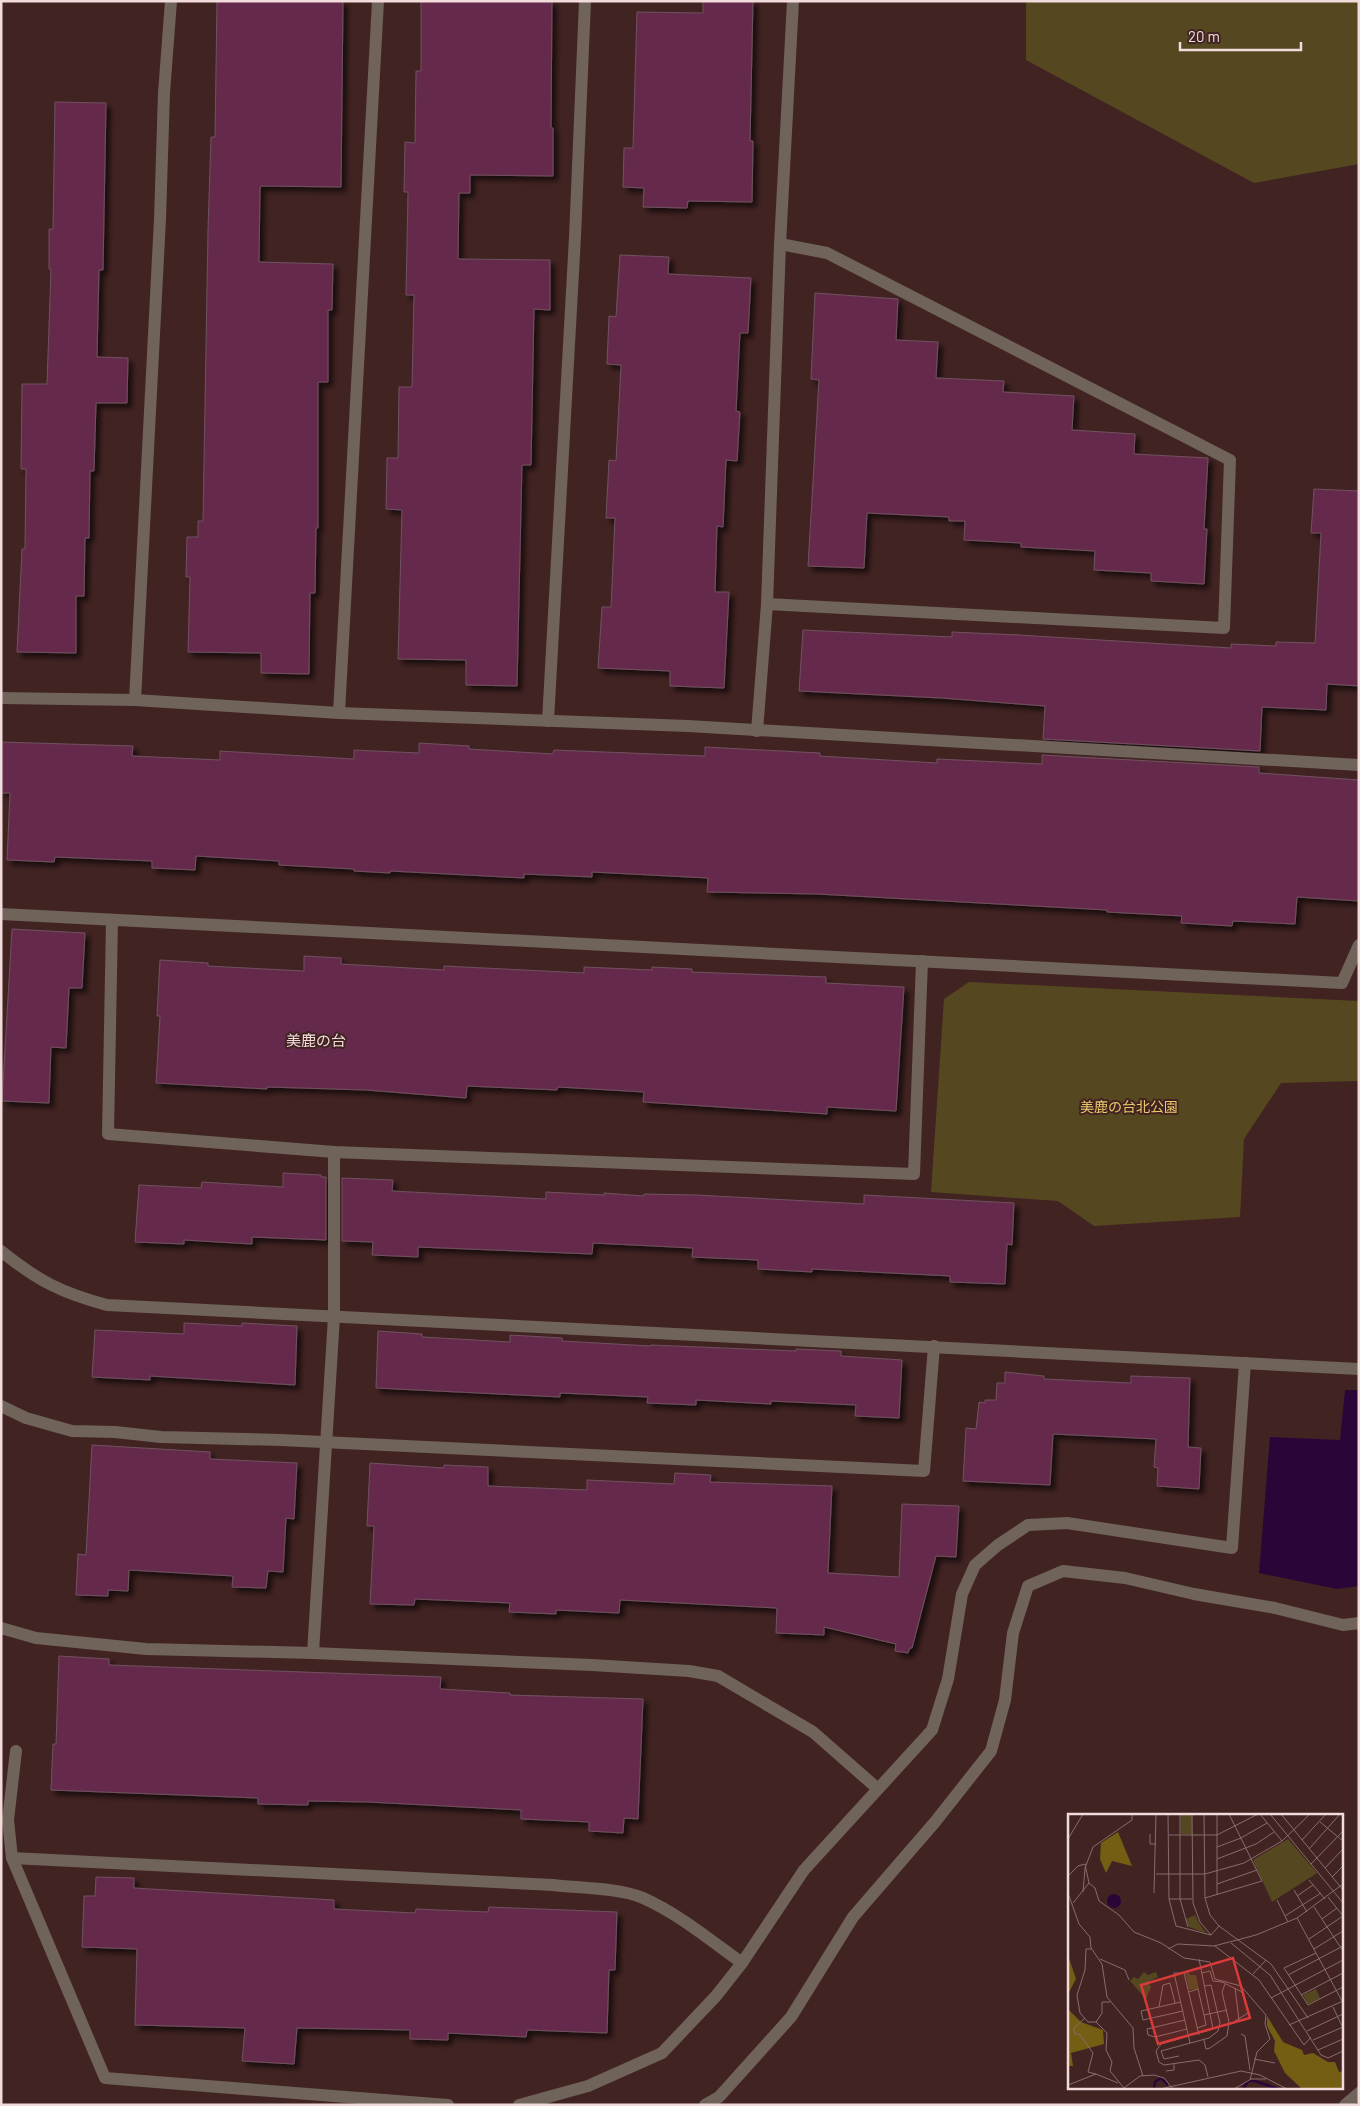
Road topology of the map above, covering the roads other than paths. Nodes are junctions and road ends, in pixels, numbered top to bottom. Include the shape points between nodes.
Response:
1 (171, 1) edge
2 (378, 1) edge
3 (585, 1) edge
4 (793, 1) edge
5 (780, 244) junction
6 (767, 604) junction
7 (1, 698) edge
8 (135, 700) junction
9 (339, 713) junction
10 (548, 721) junction
11 (757, 731) junction
12 (1359, 765) edge
13 (1, 914) edge
14 (112, 921) junction
15 (1359, 945) edge
16 (922, 961) junction
17 (334, 1152) junction
18 (1, 1251) edge
19 (334, 1317) junction
20 (934, 1346) junction
21 (1245, 1363) junction
22 (1359, 1369) edge
23 (1, 1406) edge
24 (326, 1442) junction
25 (1359, 1623) edge
26 (1, 1628) edge
27 (313, 1652) junction
28 (16, 1751) dead end
29 (878, 1789) junction
30 (12, 1858) junction
31 (742, 1963) junction
32 (1359, 2093) edge
33 (448, 2105) edge
34 (519, 2105) edge
35 (705, 2105) edge
36 (1345, 2105) edge

1 - 8 street
2 - 9 street
3 - 10 street
4 - 5 street
5 - 6 street
5 - 6 street via 827,253 1230,460 1224,628
6 - 11 street
7 - 8 street
8 - 9 street
9 - 10 street
10 - 11 street
11 - 12 street
13 - 14 street
14 - 16 street
14 - 17 street via 108,1134
15 - 16 street via 1342,983
16 - 17 street via 914,1174
17 - 19 street
18 - 19 street via 46,1283 107,1305
19 - 20 street
19 - 24 street
20 - 21 street
20 - 24 street via 924,1470
21 - 22 street
21 - 29 street via 1232,1548 1068,1522 1028,1525 998,1545 975,1565 962,1594 948,1680 932,1730
23 - 24 street via 26,1418 72,1431
24 - 27 street
25 - 35 street via 1343,1625 1275,1608 1116,1577 1063,1571 1028,1586 1013,1633 1005,1700 991,1751 853,1917 791,2017 719,2097
26 - 27 street via 36,1638 146,1649
27 - 29 street via 592,1665 718,1676 813,1732
28 - 30 street via 8,1820
29 - 31 street via 804,1870
30 - 31 street via 552,1885 626,1893 680,1919
30 - 33 street via 105,2078
31 - 34 street via 662,2053 588,2086
32 - 36 street

